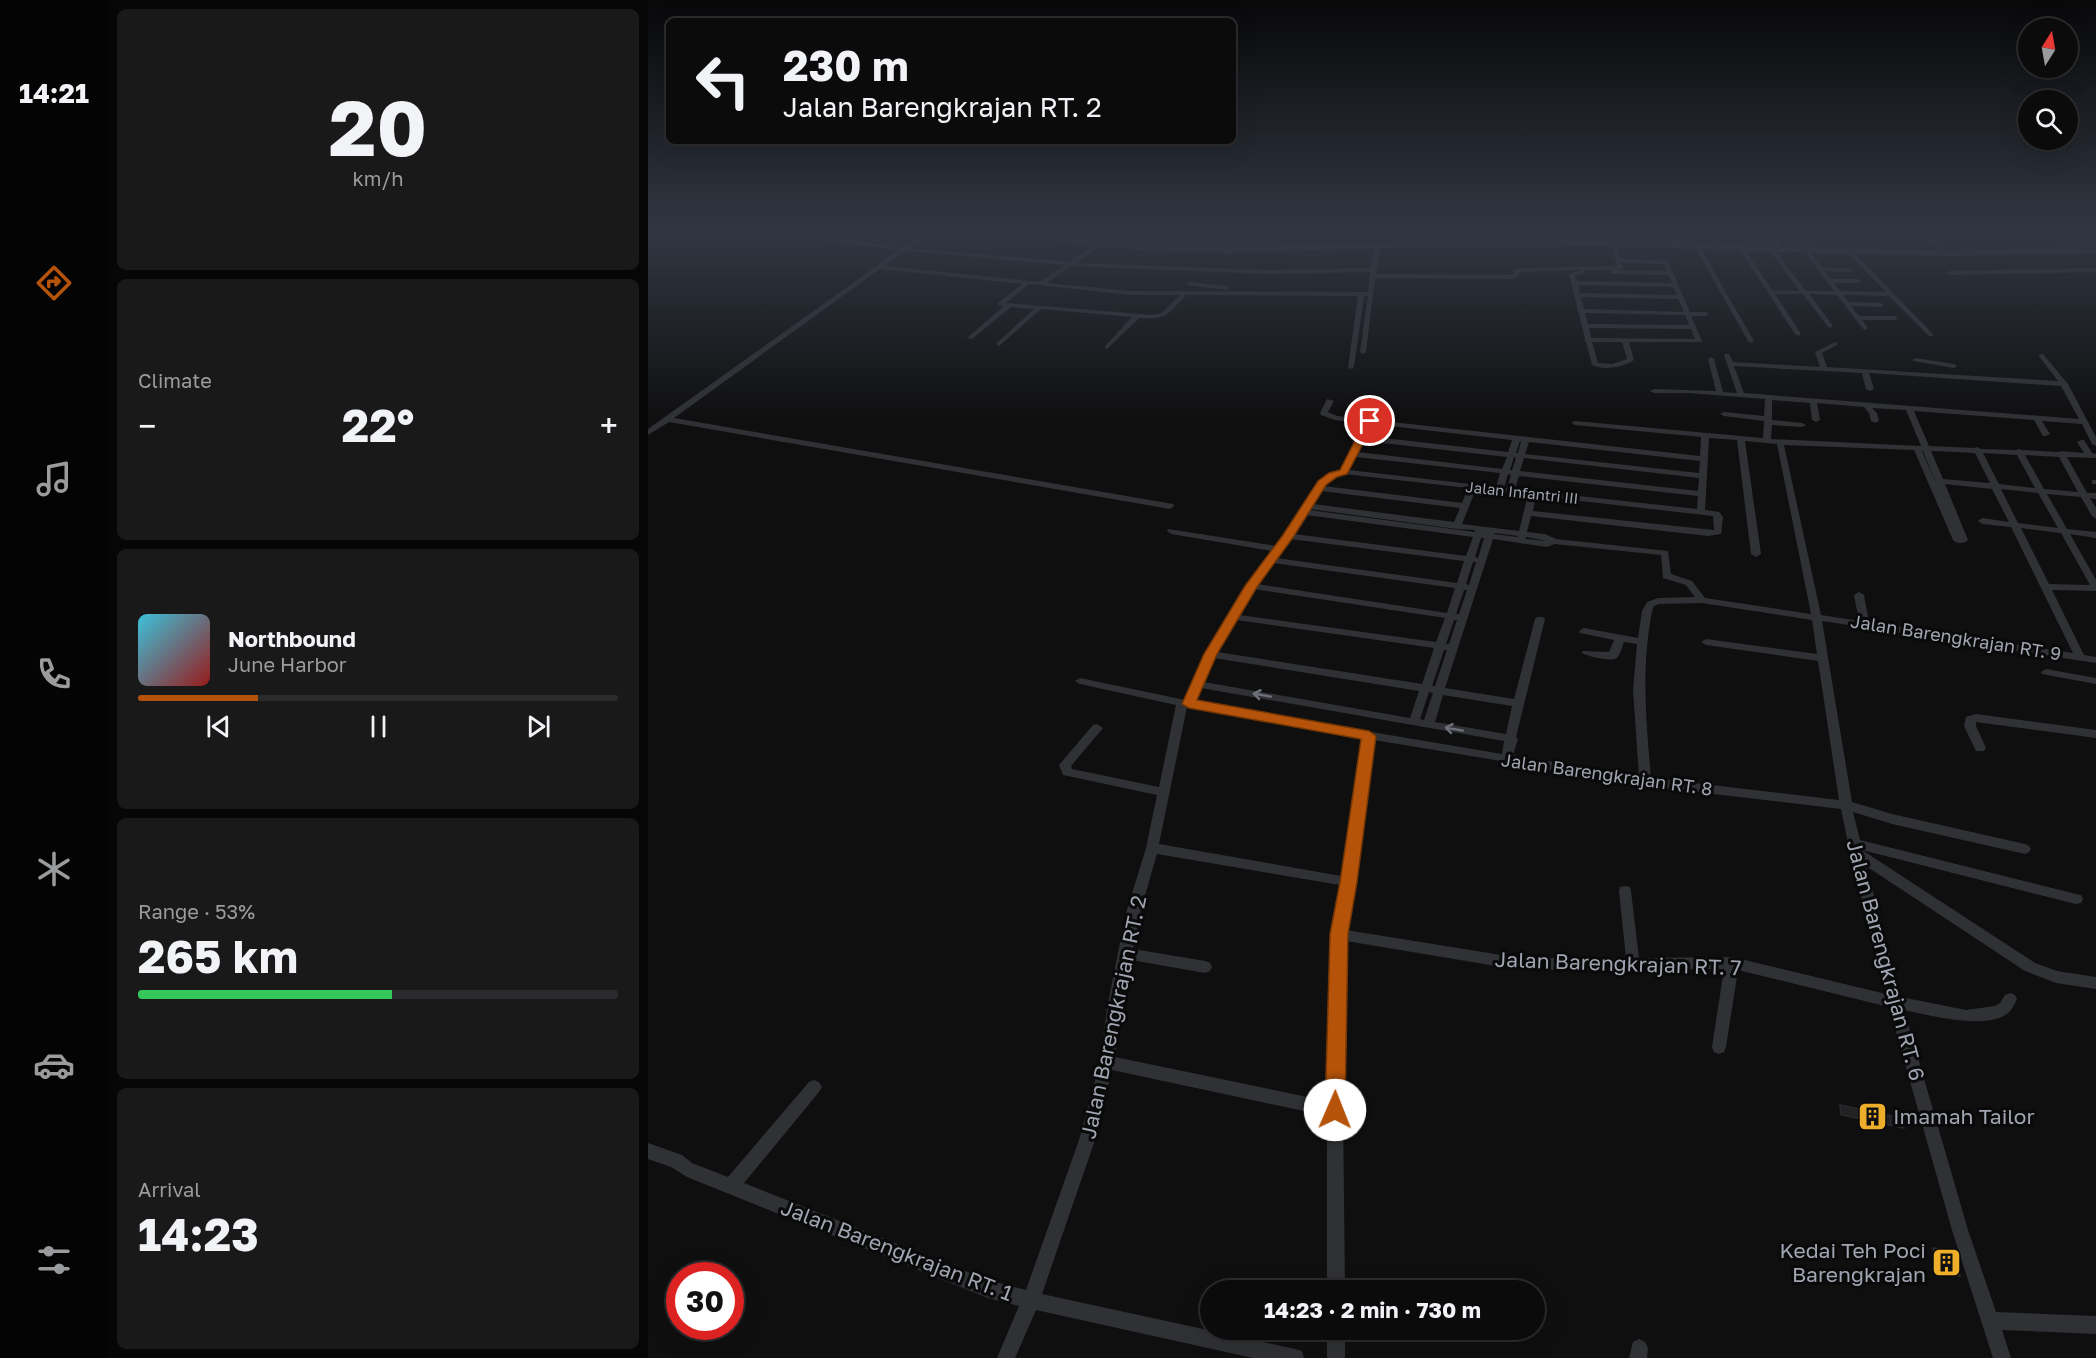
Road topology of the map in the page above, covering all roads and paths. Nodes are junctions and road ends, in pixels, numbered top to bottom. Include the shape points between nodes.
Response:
1 (842, 293) edge
2 (1013, 293) edge
3 (1151, 293) edge
4 (1679, 293) edge
5 (1725, 293) edge
6 (1771, 293) edge
7 (1805, 293) edge
8 (1838, 293) edge
9 (1873, 293) edge
10 (1184, 294) junction
11 (1361, 294) junction
12 (1371, 294) joint
13 (1890, 294) joint
14 (1237, 295) joint
15 (1576, 295) joint
16 (1681, 297) junction
17 (1847, 304) junction
18 (1009, 305) junction
19 (1881, 305) dead end
20 (1039, 308) junction
21 (1580, 310) junction
22 (1687, 312) junction
23 (1706, 314) dead end
24 (1137, 316) junction
25 (1858, 318) junction
26 (1895, 318) dead end
27 (1584, 326) junction
28 (1830, 326) dead end
29 (1693, 327) junction
30 (1866, 328) dead end
31 (1798, 334) dead end
32 (1931, 335) dead end
33 (970, 338) dead end
34 (1587, 340) junction
35 (1625, 341) junction
36 (1751, 341) dead end
37 (999, 344) dead end
38 (1835, 344) dead end
39 (1107, 347) dead end
40 (1363, 352) dead end
41 (1727, 355) dead end
42 (2041, 355) dead end
43 (1950, 358) dead end
44 (1711, 359) dead end
45 (1915, 360) dead end
46 (1954, 366) junction
47 (1351, 367) dead end
48 (1732, 367) junction
49 (1714, 368) junction
50 (1824, 368) junction
51 (1865, 371) junction
52 (1958, 376) junction
53 (2064, 384) junction
54 (1870, 389) dead end
55 (1654, 391) dead end
56 (1720, 393) junction
57 (1735, 397) junction
58 (1769, 397) junction
59 (1330, 401) dead end
60 (1813, 401) junction
61 (1866, 405) junction
62 (1909, 408) junction
63 (1724, 414) dead end
64 (2036, 418) junction
65 (667, 419) junction
66 (1816, 420) dead end
67 (1370, 421) junction
68 (1768, 421) junction
69 (1875, 421) dead end
70 (2084, 422) junction
71 (1575, 423) dead end
72 (1802, 425) dead end
73 (648, 433) edge
74 (2046, 434) dead end
75 (1705, 435) junction
76 (1362, 438) junction
77 (1517, 438) junction
78 (1741, 439) junction
79 (1526, 440) junction
80 (1767, 441) junction
81 (1780, 442) junction
82 (2081, 442) dead end
83 (2096, 444) edge
84 (1916, 447) junction
85 (1926, 447) junction
86 (1977, 449) junction
87 (2019, 451) junction
88 (2061, 453) junction
89 (1353, 454) junction
90 (1511, 454) junction
91 (1521, 456) junction
92 (2093, 456) edge
93 (1703, 459) junction
94 (1344, 472) junction
95 (1505, 472) junction
96 (1515, 473) junction
97 (1702, 476) junction
98 (1940, 481) junction
99 (1473, 486) junction
100 (1995, 486) junction
101 (1319, 488) junction
102 (1499, 489) junction
103 (2041, 490) junction
104 (1510, 491) junction
105 (1940, 492) junction
106 (1533, 493) junction
107 (1700, 494) junction
108 (2084, 494) junction
109 (2096, 496) edge
110 (1170, 506) dead end
111 (1464, 506) junction
112 (1666, 508) junction
113 (1306, 509) junction
114 (1701, 512) junction
115 (1527, 513) junction
116 (2096, 516) edge
117 (1982, 521) dead end
118 (1667, 523) dead end
119 (2014, 524) junction
120 (1457, 526) junction
121 (2064, 530) junction
122 (1171, 531) dead end
123 (1479, 532) junction
124 (1491, 533) junction
125 (2096, 535) edge
126 (1288, 536) junction
127 (1521, 537) junction
128 (1278, 549) junction
129 (1756, 554) dead end
130 (1269, 560) junction
131 (1469, 560) junction
132 (1482, 561) junction
133 (1251, 586) junction
134 (1460, 586) junction
135 (2045, 587) junction
136 (1473, 588) junction
137 (2096, 588) edge
138 (1859, 595) dead end
139 (1702, 600) junction
140 (1816, 615) junction
141 (1234, 616) junction
142 (1450, 616) junction
143 (1463, 618) junction
144 (1540, 619) dead end
145 (1864, 623) junction
146 (1584, 631) dead end
147 (1620, 638) junction
148 (1641, 642) junction
149 (1706, 642) dead end
150 (1440, 646) junction
151 (1453, 648) junction
152 (1587, 653) dead end
153 (1211, 654) junction
154 (2080, 657) junction
155 (1823, 658) junction
156 (2096, 660) edge
157 (2046, 672) dead end
158 (1080, 681) dead end
159 (2096, 681) edge
160 (1197, 684) junction
161 (1425, 688) junction
162 (1439, 690) junction
163 (1518, 702) junction
164 (1186, 703) junction
165 (1414, 722) junction
166 (1428, 724) junction
167 (1097, 728) dead end
168 (2096, 734) edge
169 (1369, 736) junction
170 (1512, 739) junction
171 (1980, 748) dead end
172 (1506, 760) junction
173 (1645, 782) junction
174 (1164, 792) junction
175 (1846, 805) junction
176 (1152, 848) junction
177 (1856, 849) junction
178 (2025, 849) dead end
179 (1349, 882) junction
180 (1625, 891) dead end
181 (2076, 899) dead end
182 (1339, 934) junction
183 (1125, 953) junction
184 (1633, 963) junction
185 (1732, 963) junction
186 (1204, 968) dead end
187 (2096, 983) edge
188 (2010, 999) dead end
189 (1894, 1002) junction
190 (1719, 1047) dead end
191 (1107, 1062) junction
192 (814, 1087) dead end
193 (1335, 1110) junction
194 (648, 1151) edge
195 (731, 1186) junction
196 (1336, 1280) edge
197 (1031, 1300) junction
198 (1989, 1321) junction
199 (2096, 1325) edge
200 (1336, 1340) edge
201 (1006, 1358) edge
202 (1294, 1358) edge
203 (1336, 1358) edge
204 (2002, 1358) edge

1 - 65 street
2 - 18 street via 1000,303
3 - 10 street
4 - 16 street
5 - 36 street
6 - 31 street
7 - 28 street
8 - 17 street
9 - 13 street
10 - 14 street
10 - 24 street via 1163,315
11 - 12 street
11 - 14 street
11 - 47 street
12 - 40 street
13 - 32 street
15 - 16 street
15 - 21 street
16 - 22 street
17 - 19 street
17 - 25 street
18 - 20 street
18 - 33 street
20 - 24 street
20 - 37 street
21 - 22 street
21 - 27 street
22 - 23 street
22 - 29 street
24 - 39 street
25 - 26 street
25 - 30 street
27 - 29 street
27 - 34 street
29 - 35 street via 1698,341
34 - 35 street
34 - 35 street via 1599,367 1632,359
38 - 50 street via 1818,352
41 - 48 street
42 - 53 street
43 - 46 street
44 - 49 street
45 - 46 street
46 - 52 street
48 - 49 street
48 - 50 street
48 - 57 street
49 - 56 street
50 - 51 street
51 - 52 street
51 - 54 street
52 - 53 street
53 - 70 street
55 - 56 street
56 - 57 street
57 - 58 street
58 - 60 street
58 - 68 street
59 - 67 street via 1324,414
60 - 61 street
60 - 66 street
61 - 62 street
61 - 69 street
62 - 64 street
62 - 85 street
63 - 68 street
64 - 70 street
64 - 74 street
65 - 73 street
65 - 110 street
67 - 76 street
67 - 77 street
68 - 72 street
68 - 80 street
70 - 83 street
71 - 75 street
75 - 78 street
75 - 93 street
76 - 89 street
76 - 90 street
77 - 79 street
77 - 90 street
78 - 80 street
78 - 129 street
79 - 91 street
79 - 93 street
80 - 81 street
81 - 84 street
81 - 140 street
82 - 92 street
84 - 85 street
84 - 105 street
85 - 86 street
85 - 98 street
86 - 87 street
86 - 100 street
87 - 88 street
87 - 103 street
88 - 92 street
88 - 108 street
89 - 94 street
89 - 95 street
90 - 91 street
90 - 95 street
91 - 96 street
91 - 97 street
93 - 97 street
94 - 99 street, Jalan Infantri III
94 - 101 street via 1327,479
95 - 96 street
95 - 102 street
96 - 104 street
96 - 107 street
97 - 107 street
98 - 100 street
98 - 105 street
99 - 102 street, Jalan Infantri III
99 - 111 street
100 - 103 street
100 - 119 street
101 - 111 street
101 - 113 street, Jalan Barengkrajan RT. 2
102 - 104 street, Jalan Infantri III
103 - 108 street
103 - 121 street
104 - 106 street, Jalan Infantri III
105 - 105 street via 1964,540 1957,540
106 - 112 street, Jalan Infantri III
106 - 115 street
107 - 114 street
108 - 109 street
108 - 116 street
111 - 120 street
112 - 114 street, Jalan Infantri III
112 - 118 street
113 - 120 street
113 - 123 street
113 - 126 street, Jalan Barengkrajan RT. 2
114 - 115 street via 1718,514 1718,532
115 - 127 street
117 - 119 street
119 - 121 street
119 - 135 street
120 - 123 street
121 - 125 street
121 - 137 street
122 - 128 street
123 - 124 street
123 - 131 street
124 - 127 street
124 - 132 street
126 - 128 street, Jalan Barengkrajan RT. 2
126 - 131 street
127 - 139 street via 1547,544 1554,541 1665,553 1666,576 1689,583
128 - 130 street, Jalan Barengkrajan RT. 2
130 - 133 street, Jalan Barengkrajan RT. 2
130 - 134 street
131 - 132 street
131 - 134 street
132 - 136 street
133 - 141 street, Jalan Barengkrajan RT. 2
133 - 142 street
134 - 136 street
134 - 142 street
135 - 137 street
135 - 154 street
136 - 143 street
138 - 145 street
139 - 140 street, Jalan Barengkrajan RT. 9
139 - 148 street, Jalan Barengkrajan RT. 9 via 1650,604
140 - 145 street, Jalan Barengkrajan RT. 9
140 - 155 street
141 - 150 street
141 - 153 street, Jalan Barengkrajan RT. 2
142 - 143 street
142 - 150 street
143 - 151 street
144 - 163 street
145 - 154 street, Jalan Barengkrajan RT. 9
146 - 147 street
147 - 148 street
147 - 152 street via 1613,656
148 - 173 street via 1639,690
149 - 155 street
150 - 151 street
150 - 161 street
151 - 162 street
153 - 160 street, Jalan Barengkrajan RT. 2
153 - 161 street
154 - 156 street, Jalan Barengkrajan RT. 9
155 - 175 street
157 - 159 street
158 - 164 street
160 - 164 street, Jalan Barengkrajan RT. 2
165 -> 160 street
161 - 162 street
161 - 165 street
162 - 163 street
162 - 166 street
163 - 170 street
164 - 169 street
164 - 174 street, Jalan Barengkrajan RT. 2
165 - 166 street
170 -> 166 street
167 - 174 street via 1065,765 1067,772
168 - 171 street via 1976,718 1970,720 1970,726
169 - 172 street, Jalan Barengkrajan RT. 8
169 - 179 street
170 - 172 street
172 - 173 street, Jalan Barengkrajan RT. 8
173 - 175 street, Jalan Barengkrajan RT. 8
174 - 176 street, Jalan Barengkrajan RT. 2
175 - 177 street, Jalan Barengkrajan RT. 6
175 - 178 street, Jalan Barengkrajan RT. 8
176 - 179 street
176 - 183 street, Jalan Barengkrajan RT. 2
177 - 181 street
177 - 187 street via 2030,967 2056,977
177 - 189 street, Jalan Barengkrajan RT. 6
179 - 182 street
180 - 184 street
182 - 184 street, Jalan Barengkrajan RT. 7 via 1512,963
182 - 193 street
183 - 186 street
183 - 191 street, Jalan Barengkrajan RT. 2
184 - 185 street, Jalan Barengkrajan RT. 7
185 - 189 street, Jalan Barengkrajan RT. 7
185 - 190 street
188 - 189 street, Jalan Barengkrajan RT. 7 via 1998,1012 1976,1016
189 - 198 street, Jalan Barengkrajan RT. 6
191 - 193 street
191 - 197 street, Jalan Barengkrajan RT. 2 via 1087,1140
192 - 195 street
193 - 196 street
194 - 195 street, Jalan Barengkrajan RT. 1
195 - 197 street, Jalan Barengkrajan RT. 1 via 988,1289
197 - 201 street, Jalan Barengkrajan RT. 2
197 - 202 street, Jalan Barengkrajan RT. 1
198 - 199 street
198 - 204 street, Jalan Barengkrajan RT. 6
200 - 203 street

